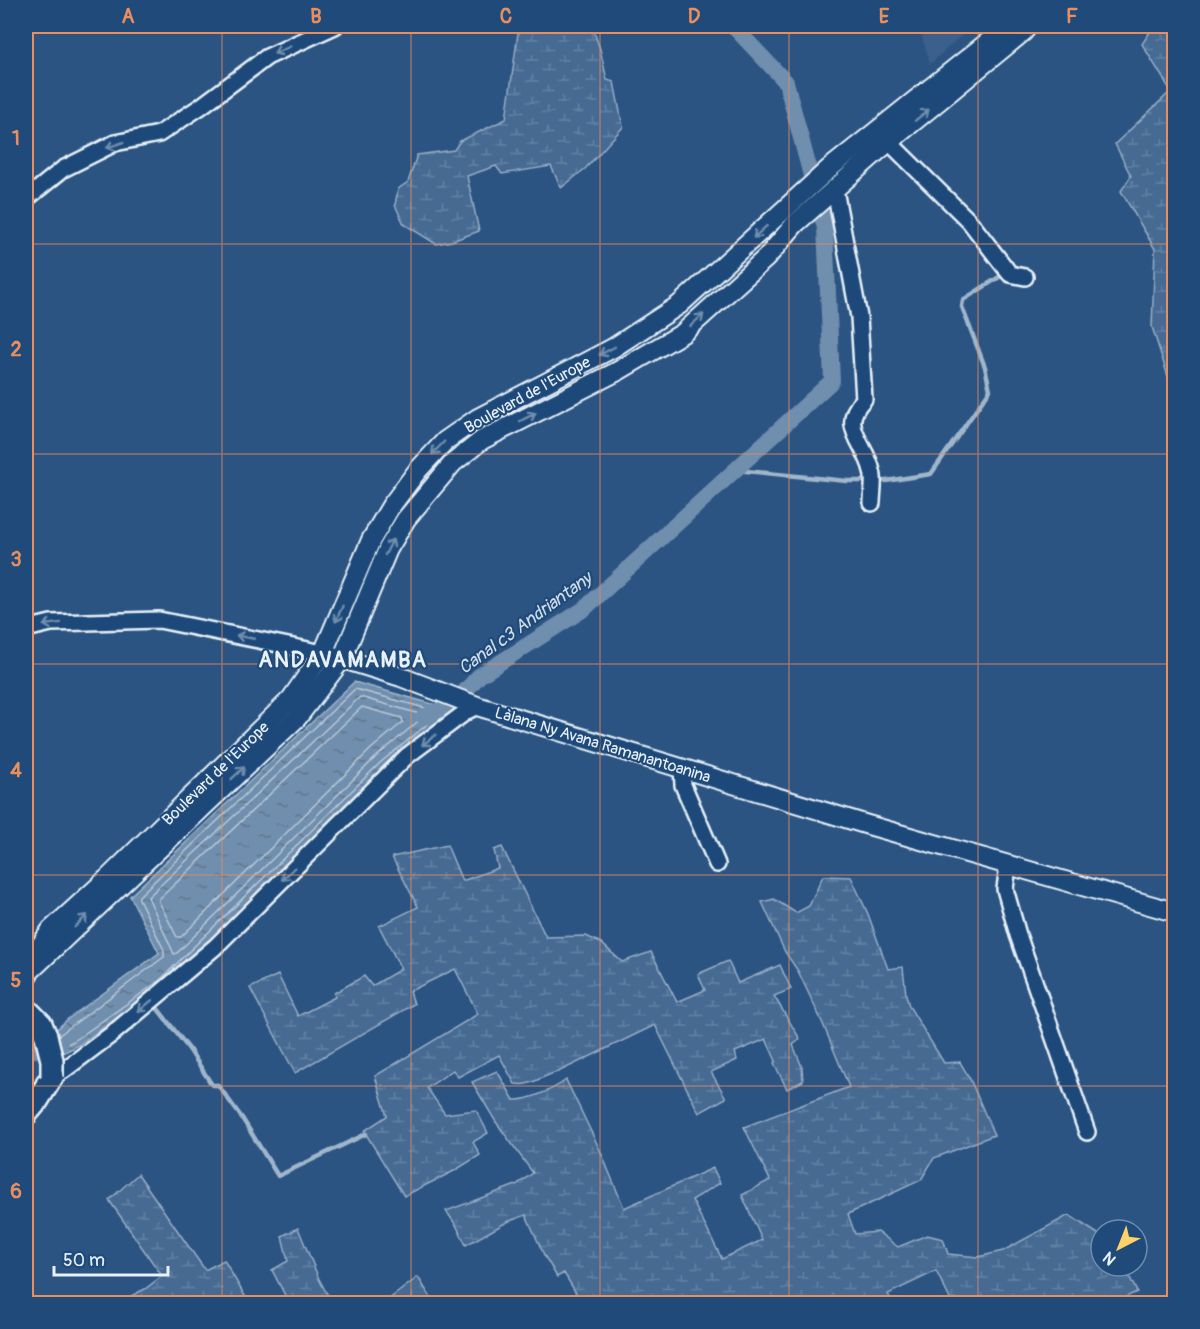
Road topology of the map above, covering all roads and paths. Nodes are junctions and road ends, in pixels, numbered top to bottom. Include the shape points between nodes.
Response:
1 (335, 26) edge
2 (1008, 26) edge
3 (1028, 26) edge
4 (889, 142) junction
5 (832, 192) junction
6 (26, 199) edge
7 (1025, 277) dead end
8 (872, 498) dead end
9 (26, 629) edge
10 (323, 653) junction
11 (342, 659) junction
12 (477, 706) junction
13 (682, 768) junction
14 (717, 864) dead end
15 (1008, 865) junction
16 (1174, 912) edge
17 (26, 967) edge
18 (26, 978) edge
19 (26, 1007) edge
20 (49, 1082) junction
21 (26, 1092) edge
22 (26, 1114) edge
23 (1088, 1132) dead end

1 -> 6 street via 267,57 159,134 115,143 63,169
2 -> 10 street, Boulevard de l'Europe via 830,168 679,305 613,348 478,418 445,441 391,506 371,540
4 -> 3 street, Boulevard de l'Europe
4 - 5 street, Boulevard de l'Europe
4 - 7 street via 970,222 1010,274
5 - 8 street via 859,317 864,399 855,408 852,425 873,471
11 -> 5 street, Boulevard de l'Europe via 388,549 406,519 453,463 482,440 683,333
10 -> 9 street, Làlana Ny Avana Ramanantoanina via 159,620 51,623
10 - 11 street, Làlana Ny Avana Ramanantoanina
10 - 17 street, Boulevard de l'Europe via 291,699 51,930
11 - 12 street, Làlana Ny Avana Ramanantoanina
18 -> 11 street, Boulevard de l'Europe via 87,915 297,718
12 - 13 street, Làlana Ny Avana Ramanantoanina
12 -> 20 street via 407,756 215,947 112,1034 43,1082
13 - 14 street via 683,785
13 - 15 street, Làlana Ny Avana Ramanantoanina
15 - 16 street, Làlana Ny Avana Ramanantoanina
15 - 23 street via 1005,889 1018,935
19 - 20 main road, bridge via 44,1030 52,1060
20 - 21 main road
20 - 22 main road

